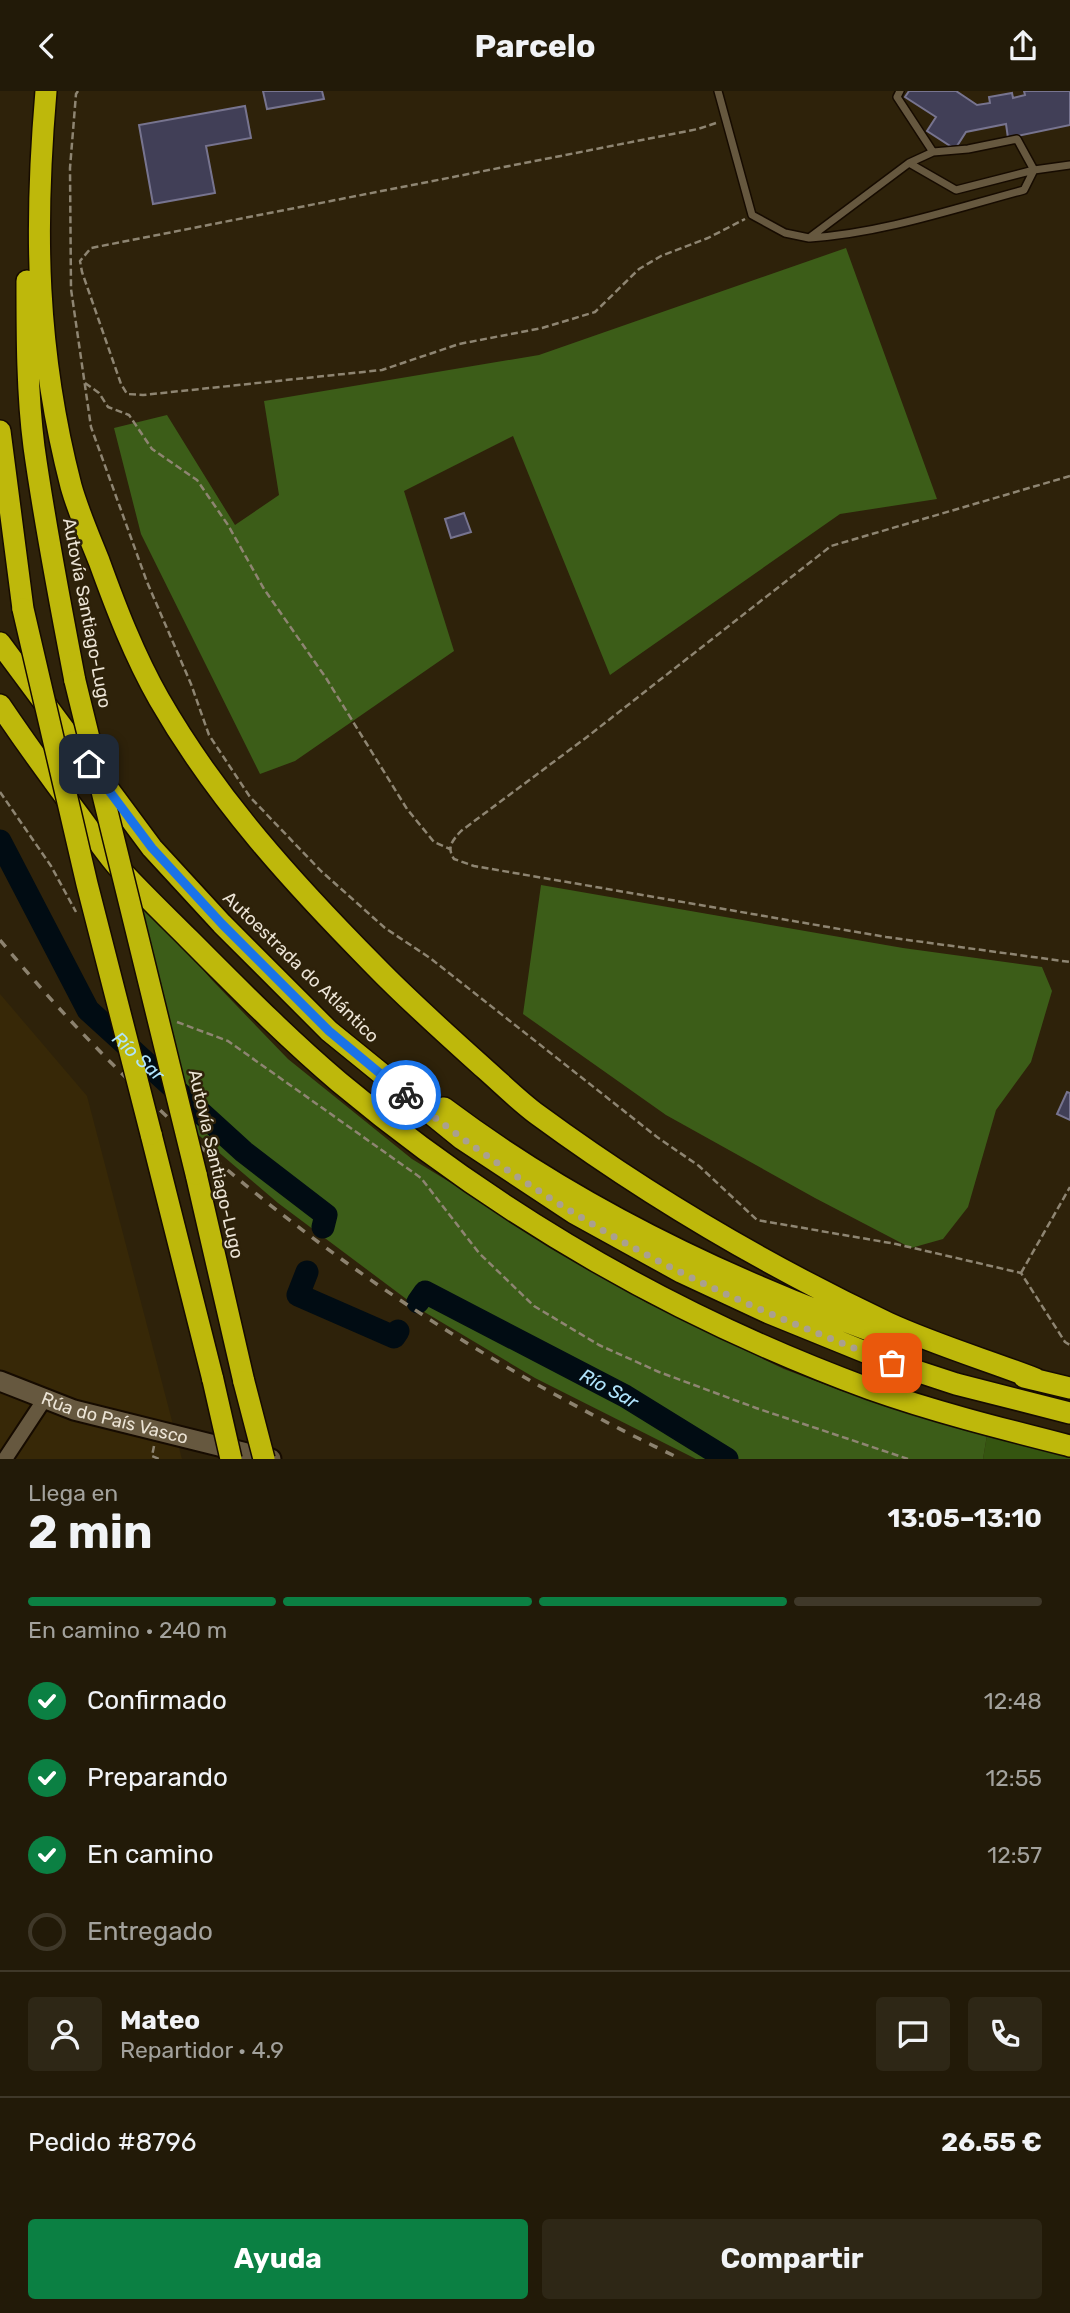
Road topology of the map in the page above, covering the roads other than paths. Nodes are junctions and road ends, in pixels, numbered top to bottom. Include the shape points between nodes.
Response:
1 (32, 91) edge
2 (47, 91) edge
3 (718, 91) edge
4 (900, 91) edge
5 (933, 152) junction
6 (909, 163) junction
7 (1070, 165) edge
8 (1034, 170) junction
9 (809, 238) junction
10 (0, 431) edge
11 (0, 643) edge
12 (0, 705) edge
13 (295, 995) junction
14 (1037, 1379) junction
15 (0, 1381) edge
16 (1070, 1388) edge
17 (44, 1400) junction
18 (1070, 1413) edge
19 (1070, 1446) edge
20 (5, 1459) edge
21 (231, 1459) edge
22 (264, 1459) edge
23 (271, 1459) edge

1 - 22 highway, Autovía Santiago-Lugo, bridge via 27,329 34,445 54,571 75,681
2 - 14 highway via 38,261 54,410 72,491 124,629 157,695 189,749 243,823 311,901 414,1006 535,1113 650,1191 767,1260 901,1329
3 - 9 lane via 752,215 785,233
4 - 5 lane via 897,97
5 - 6 lane
5 - 8 lane via 1017,139
6 - 8 lane via 956,190
6 - 9 lane
7 - 8 lane
8 - 9 lane via 1024,190 893,226
10 - 21 highway, bridge via 23,609
11 - 13 highway, Autoestrada do Atlántico via 152,848
12 - 19 highway via 117,865 252,1003 340,1082 500,1203 649,1290 797,1359 944,1413
13 - 14 highway via 494,1145 595,1206 733,1275 875,1333 978,1367
13 - 18 highway, Autoestrada do Atlántico via 329,1031 462,1139 574,1213 681,1272 892,1363
14 - 16 highway
15 - 17 street, Rúa do País Vasco
17 - 20 street
17 - 23 street, Rúa do País Vasco

